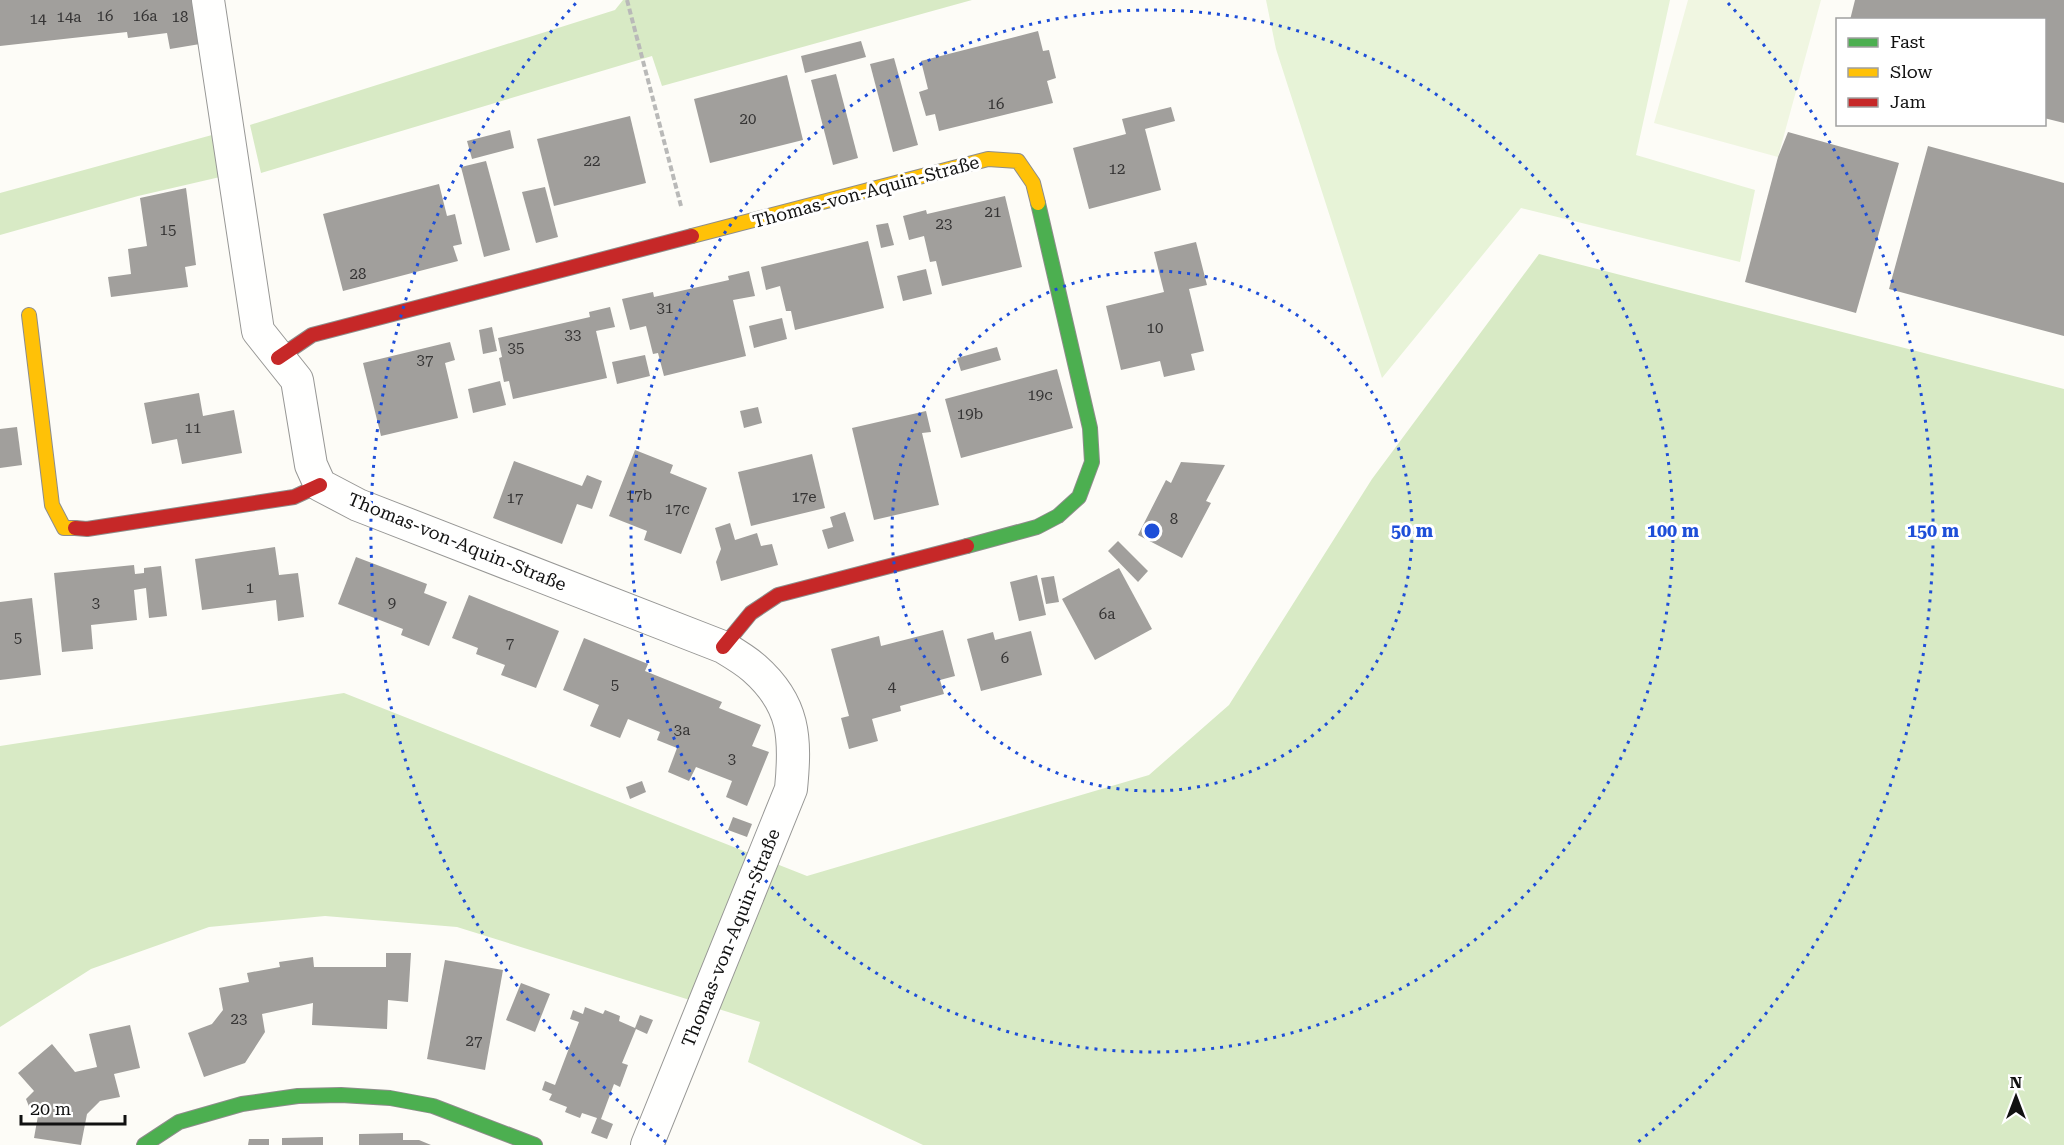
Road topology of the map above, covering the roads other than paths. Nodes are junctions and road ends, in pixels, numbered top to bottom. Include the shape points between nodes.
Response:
1 (208, 0) edge
2 (29, 315) dead end
3 (278, 358) junction
4 (320, 485) junction
5 (723, 647) junction
6 (144, 1145) edge
7 (535, 1145) edge
8 (647, 1145) edge

1 - 3 street via 258,332
2 - 4 street via 52,505 64,528 87,529 294,497
3 - 4 street via 297,380 311,465
3 - 5 street, Thomas-von-Aquin-Straße via 312,335 988,159 1018,161 1033,183 1090,428 1092,462 1079,497 1058,516 1037,527 778,595 751,613
4 - 5 street, Thomas-von-Aquin-Straße via 358,505
5 - 8 street, Thomas-von-Aquin-Straße via 754,667 781,697 793,731 791,789
6 - 7 street via 179,1122 242,1104 341,1095 433,1106

